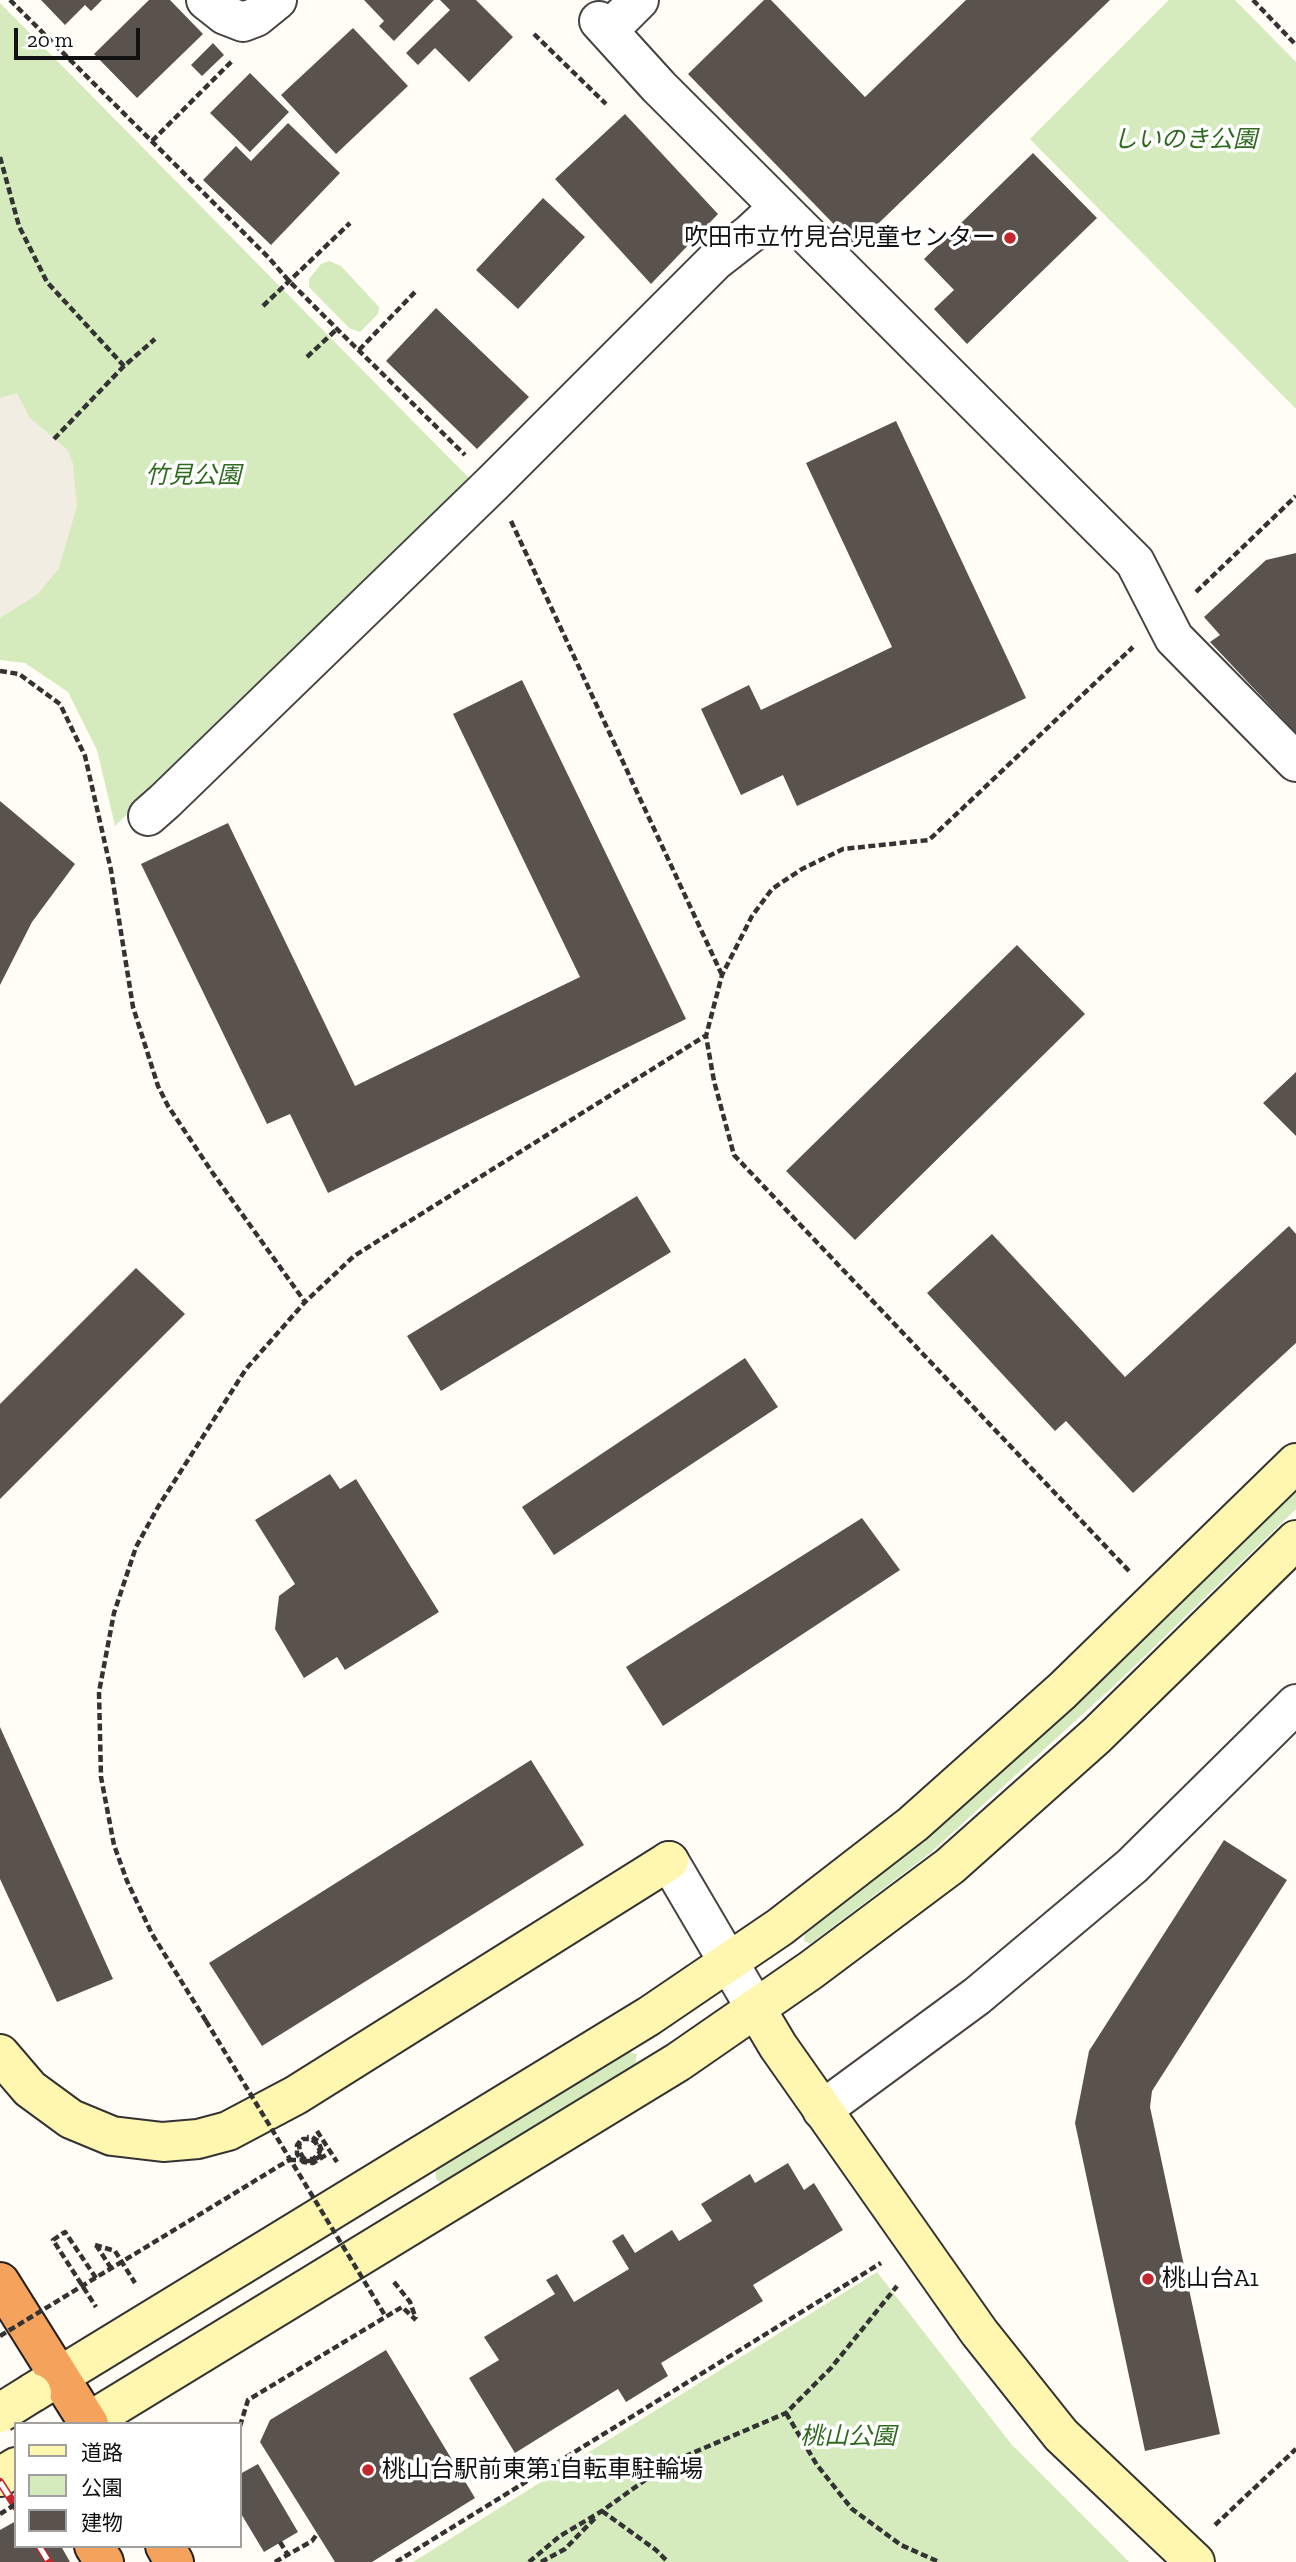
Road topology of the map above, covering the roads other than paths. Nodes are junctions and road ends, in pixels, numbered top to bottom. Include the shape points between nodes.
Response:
1 (206, 0) edge
2 (277, 0) edge
3 (639, 0) edge
4 (779, 207) junction
5 (1296, 762) edge
6 (148, 816) dead end
7 (1296, 1463) edge
8 (1296, 1539) edge
9 (1296, 1704) edge
10 (729, 1963) junction
11 (756, 2010) junction
12 (0, 2054) edge
13 (822, 2110) junction
14 (0, 2282) edge
15 (28, 2396) edge
16 (0, 2413) edge
17 (85, 2422) edge
18 (89, 2422) edge
19 (1202, 2546) edge

1 - 2 street via 243,22
3 - 4 street via 603,26
4 - 5 street via 1135,562 1174,638
4 - 6 street via 715,261
7 - 10 street via 1062,1691 923,1815
8 - 11 street via 1097,1735 950,1866
9 - 13 street via 1132,1866 977,1996
10 - 11 street
10 - 12 street via 669,1861 307,2088 228,2132 198,2139 111,2136 71,2119 30,2089
10 - 15 street
11 - 13 street
11 - 18 street
13 - 19 street via 979,2332 1061,2435
14 - 15 highway
15 - 16 street, bridge
15 - 17 highway

